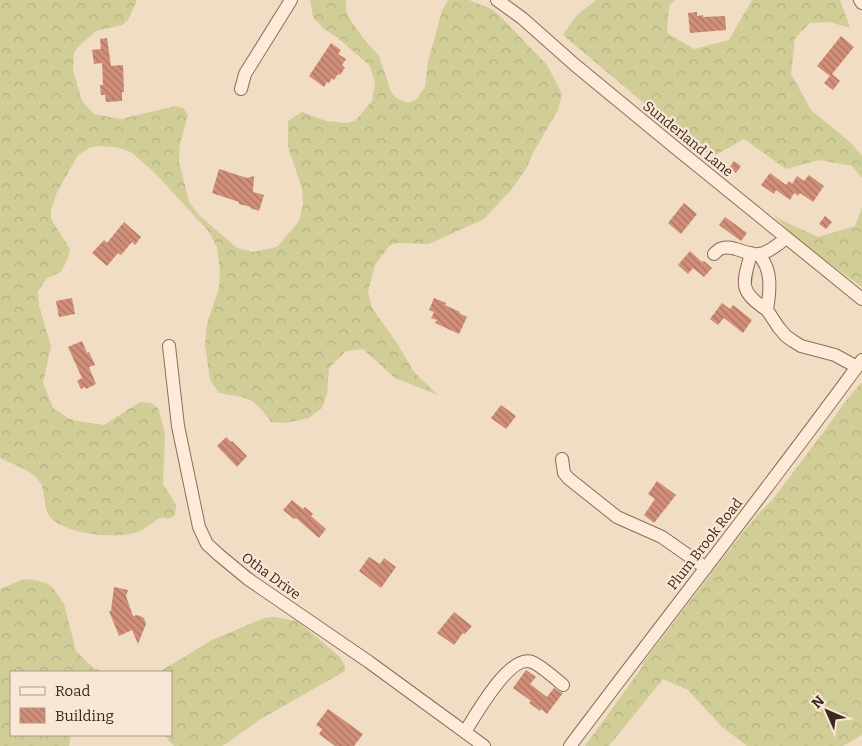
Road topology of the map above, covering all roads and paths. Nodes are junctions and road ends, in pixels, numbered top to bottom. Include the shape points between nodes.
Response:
1 (291, 0) edge
2 (497, 0) edge
3 (860, 0) edge
4 (862, 3) edge
5 (242, 89) dead end
6 (786, 238) junction
7 (714, 254) dead end
8 (755, 254) junction
9 (862, 299) edge
10 (767, 310) junction
11 (169, 346) dead end
12 (859, 364) edge
13 (562, 459) dead end
14 (706, 568) junction
15 (563, 685) dead end
16 (465, 732) junction
17 (484, 746) edge
18 (570, 746) edge

1 - 5 street via 244,74
2 - 6 street, Sunderland Lane
3 - 4 street
6 - 8 street via 767,251
6 - 9 street, Sunderland Lane
7 - 8 street via 720,248 728,247
8 - 10 street via 764,260 767,268
8 - 10 street via 744,285 751,298
10 - 12 street via 782,332 801,346
11 - 16 street, Otha Drive via 178,426 199,527 207,544 248,580
12 - 14 street, Plum Brook Road
13 - 14 street via 568,478 616,517 662,537
14 - 18 street, Plum Brook Road
15 - 16 street via 532,662 517,664 499,681
16 - 17 street, Otha Drive

